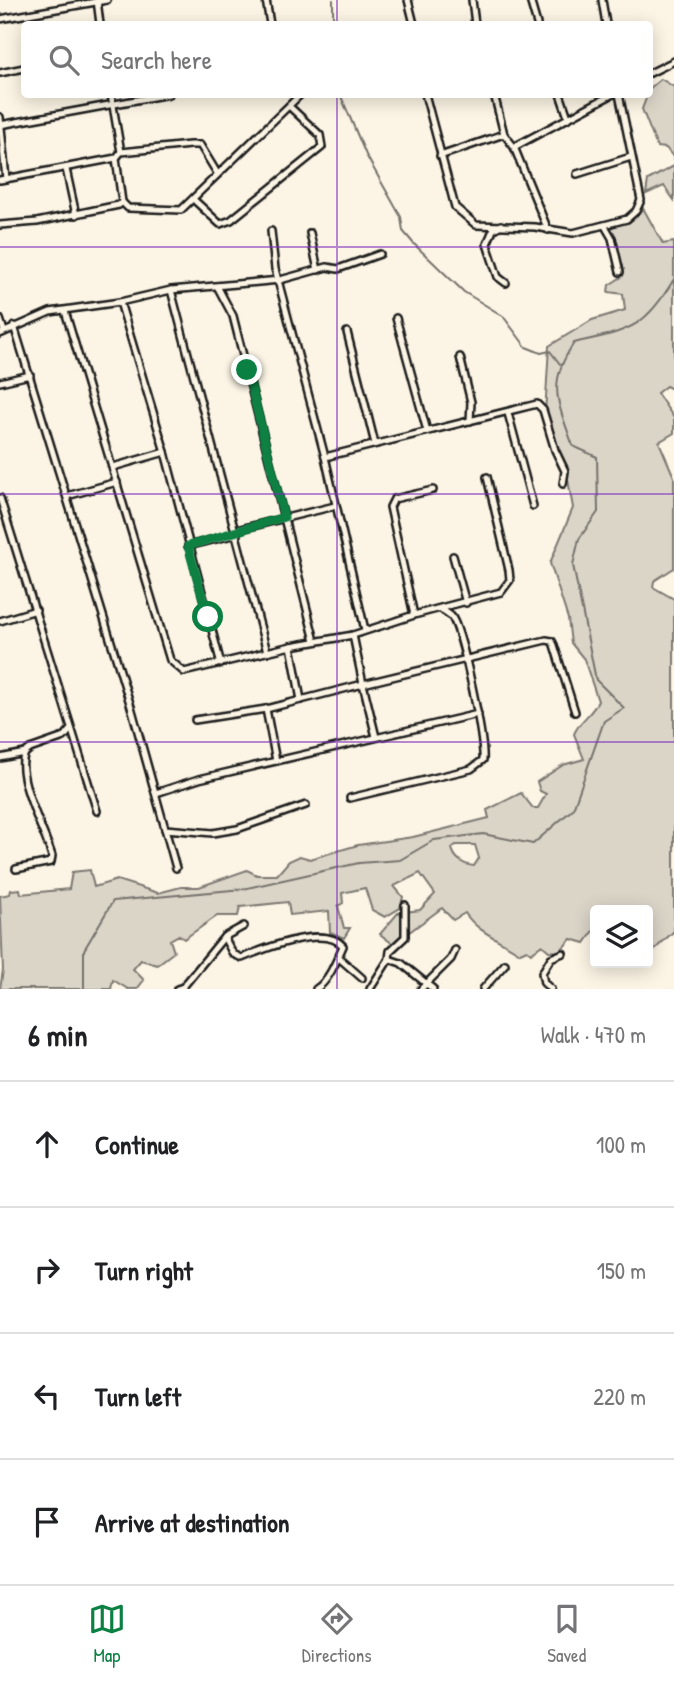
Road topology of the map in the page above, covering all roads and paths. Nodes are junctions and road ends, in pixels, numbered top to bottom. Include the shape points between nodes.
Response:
1 (107, 0) edge
2 (266, 0) edge
3 (408, 0) edge
4 (472, 0) edge
5 (530, 0) edge
6 (602, 0) edge
7 (97, 1) edge
8 (0, 19) edge
9 (100, 21) edge
10 (270, 21) edge
11 (413, 21) edge
12 (475, 21) edge
13 (536, 21) edge
14 (606, 21) edge
15 (674, 61) edge
16 (21, 69) edge
17 (653, 72) edge
18 (0, 73) edge
19 (111, 98) edge
20 (144, 98) edge
21 (297, 98) edge
22 (426, 98) edge
23 (495, 98) edge
24 (561, 98) edge
25 (605, 98) edge
26 (621, 98) edge
27 (112, 103) junction
28 (289, 106) junction
29 (0, 117) edge
30 (568, 117) junction
31 (1, 125) edge
32 (504, 134) junction
33 (514, 147) junction
34 (121, 152) junction
35 (439, 156) junction
36 (631, 157) junction
37 (116, 158) junction
38 (66, 169) junction
39 (217, 173) junction
40 (577, 174) dead end
41 (3, 179) edge
42 (193, 199) junction
43 (122, 202) junction
44 (538, 211) junction
45 (76, 215) junction
46 (0, 225) edge
47 (501, 225) junction
48 (605, 226) junction
49 (534, 227) junction
50 (548, 230) junction
51 (271, 231) dead end
52 (310, 233) dead end
53 (380, 254) dead end
54 (318, 270) junction
55 (620, 272) dead end
56 (280, 280) junction
57 (506, 284) dead end
58 (217, 286) junction
59 (171, 290) junction
60 (120, 302) junction
61 (65, 311) junction
62 (397, 318) dead end
63 (0, 319) edge
64 (14, 326) junction
65 (2, 332) edge
66 (346, 332) dead end
67 (460, 357) dead end
68 (30, 375) junction
69 (0, 382) edge
70 (508, 413) junction
71 (470, 421) junction
72 (427, 431) junction
73 (374, 443) junction
74 (165, 452) junction
75 (325, 457) junction
76 (113, 467) junction
77 (487, 477) dead end
78 (117, 482) junction
79 (563, 484) dead end
80 (433, 490) dead end
81 (67, 496) junction
82 (0, 498) edge
83 (335, 506) junction
84 (533, 506) dead end
85 (284, 517) junction
86 (236, 532) junction
87 (188, 546) junction
88 (453, 556) dead end
89 (466, 603) junction
90 (36, 610) junction
91 (442, 610) junction
92 (414, 615) junction
93 (0, 621) edge
94 (365, 631) junction
95 (353, 635) junction
96 (315, 641) junction
97 (291, 646) junction
98 (267, 652) junction
99 (464, 661) junction
100 (221, 664) junction
101 (363, 684) junction
102 (301, 700) junction
103 (265, 709) junction
104 (575, 712) dead end
105 (478, 714) junction
106 (195, 720) dead end
107 (71, 729) junction
108 (376, 737) junction
109 (25, 753) junction
110 (0, 758) edge
111 (276, 761) junction
112 (156, 793) junction
113 (349, 798) dead end
114 (306, 805) dead end
115 (97, 811) dead end
116 (165, 829) junction
117 (176, 868) dead end
118 (16, 869) dead end
119 (405, 905) dead end
120 (244, 926) dead end
121 (224, 937) junction
122 (455, 950) dead end
123 (564, 953) dead end
124 (338, 957) junction
125 (390, 959) junction
126 (505, 964) dead end
127 (362, 978) dead end
128 (493, 981) junction
129 (426, 983) junction
130 (182, 988) edge
131 (319, 988) edge
132 (549, 988) edge
133 (370, 989) edge
134 (421, 989) edge
135 (433, 989) edge
136 (483, 989) edge
137 (500, 989) edge

1 - 7 street
2 - 10 street
3 - 11 street
4 - 12 street
5 - 13 street
6 - 14 street
7 - 8 street
7 - 9 street
15 - 17 street
16 - 18 street
19 - 27 street
20 - 27 street
21 - 28 street
22 - 35 street
23 - 32 street
24 - 30 street
25 - 30 street
26 - 36 street
27 - 31 street
27 - 34 street
28 - 39 street
28 - 42 street via 320,135 321,147 231,220 214,222
29 - 31 street
30 - 33 street
31 - 41 street
32 - 33 street
32 - 35 street
33 - 44 street
34 - 37 street
34 - 39 street via 200,145
35 - 47 street via 455,207 476,225
36 - 40 street
36 - 48 street via 641,200 627,219
37 - 38 street
37 - 43 street
38 - 41 street
38 - 45 street
39 - 42 street
42 - 43 street via 177,211 128,208
43 - 45 street
44 - 49 street
44 - 50 street
45 - 46 street
47 - 49 street
47 - 57 street via 487,244 498,276
48 - 50 street via 573,233
48 - 55 street
49 - 50 street
51 - 56 street
52 - 54 street
53 - 54 street via 338,269
54 - 56 street
56 - 58 street
56 - 75 street
58 - 59 street
58 - 85 street via 233,316
59 - 60 street
59 - 86 street
60 - 61 street
60 - 74 street
61 - 64 street
61 - 76 street
62 - 72 street
63 - 65 street
64 - 65 street
64 - 68 street
66 - 73 street
67 - 71 street via 471,402
68 - 69 street
68 - 81 street
70 - 71 street
70 - 79 street via 537,404 542,407 565,471
70 - 84 street
71 - 72 street
72 - 73 street
73 - 75 street
74 - 76 street
74 - 87 street
75 - 83 street
76 - 78 street
77 - 89 street via 510,580 501,592
78 - 81 street
78 - 100 street via 170,660 184,672
80 - 92 street via 394,499 390,507
81 - 112 street
82 - 90 street
83 - 85 street
83 - 94 street
85 - 86 street
85 - 96 street
86 - 87 street
86 - 98 street
87 - 100 street
88 - 89 street
89 - 91 street
90 - 93 street
90 - 107 street
91 - 92 street
91 - 99 street via 453,620
92 - 94 street
94 - 95 street
95 - 96 street
95 - 101 street
96 - 97 street
97 - 98 street
97 - 102 street
98 - 100 street
99 - 101 street
99 - 104 street via 552,641
99 - 105 street
101 - 102 street
101 - 108 street
102 - 103 street
103 - 106 street
103 - 111 street
105 - 108 street
105 - 113 street via 484,752 478,765
107 - 109 street via 64,737
107 - 115 street
108 - 111 street
109 - 110 street
109 - 118 street via 22,760 30,797 52,856 51,862 43,865
111 - 112 street
112 - 116 street
114 - 116 street via 237,829 213,833
116 - 117 street
119 - 125 street via 405,937 390,951
120 - 121 street
121 - 124 street via 233,954 242,958 265,946 325,937 341,943
121 - 130 street
122 - 129 street via 452,959
123 - 132 street via 551,958 542,973
124 - 127 street
124 - 131 street
125 - 129 street
125 - 133 street
126 - 128 street
128 - 136 street
128 - 137 street
129 - 134 street
129 - 135 street

